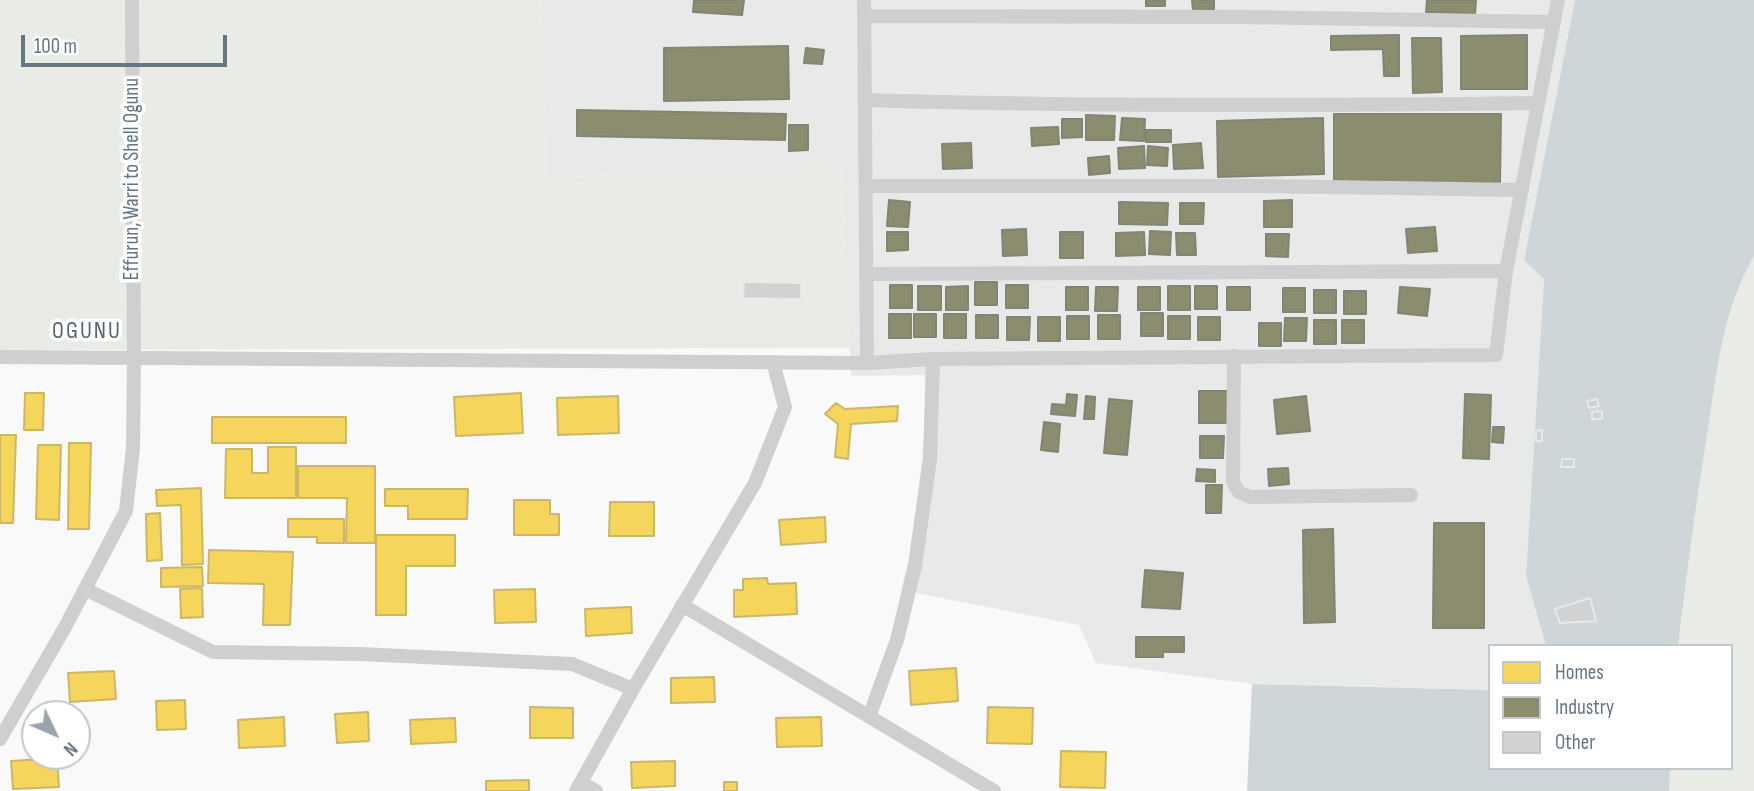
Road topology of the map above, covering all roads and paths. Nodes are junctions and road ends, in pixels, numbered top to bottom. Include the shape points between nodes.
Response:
1 (132, 0) edge
2 (864, 0) edge
3 (1558, 0) edge
4 (864, 16) junction
5 (1553, 23) junction
6 (865, 100) junction
7 (1537, 103) junction
8 (866, 186) junction
9 (1522, 190) junction
10 (1506, 271) junction
11 (866, 274) junction
12 (1234, 356) junction
13 (0, 357) edge
14 (134, 359) junction
15 (933, 359) junction
16 (773, 362) junction
17 (867, 363) junction
18 (1411, 495) dead end
19 (85, 589) junction
20 (682, 605) junction
21 (633, 689) junction
22 (869, 717) junction
23 (0, 739) edge
24 (579, 787) edge
25 (596, 791) edge
26 (993, 791) edge

1 - 14 street, Effurun, Warri to Shell Ogunu
2 - 4 street
3 - 5 street
4 - 5 street
4 - 6 street
5 - 7 street
6 - 7 street via 1057,105
6 - 8 street
7 - 9 street
8 - 9 street
8 - 11 street
9 - 10 street
10 - 11 street
10 - 12 street via 1496,355
11 - 17 street
12 - 15 street
12 - 18 street via 1233,482 1239,492 1251,497
13 - 14 street
14 - 16 street
14 - 19 street, Effurun, Warri to Shell Ogunu via 133,448 126,511
15 - 17 street
15 - 22 street via 930,459 915,566 897,640
16 - 17 street
16 - 20 street via 785,407 755,483
19 - 21 street via 213,652 572,664
19 - 23 street, Effurun, Warri to Shell Ogunu
20 - 21 street
20 - 22 street
21 - 24 street
22 - 26 street
24 - 25 street

